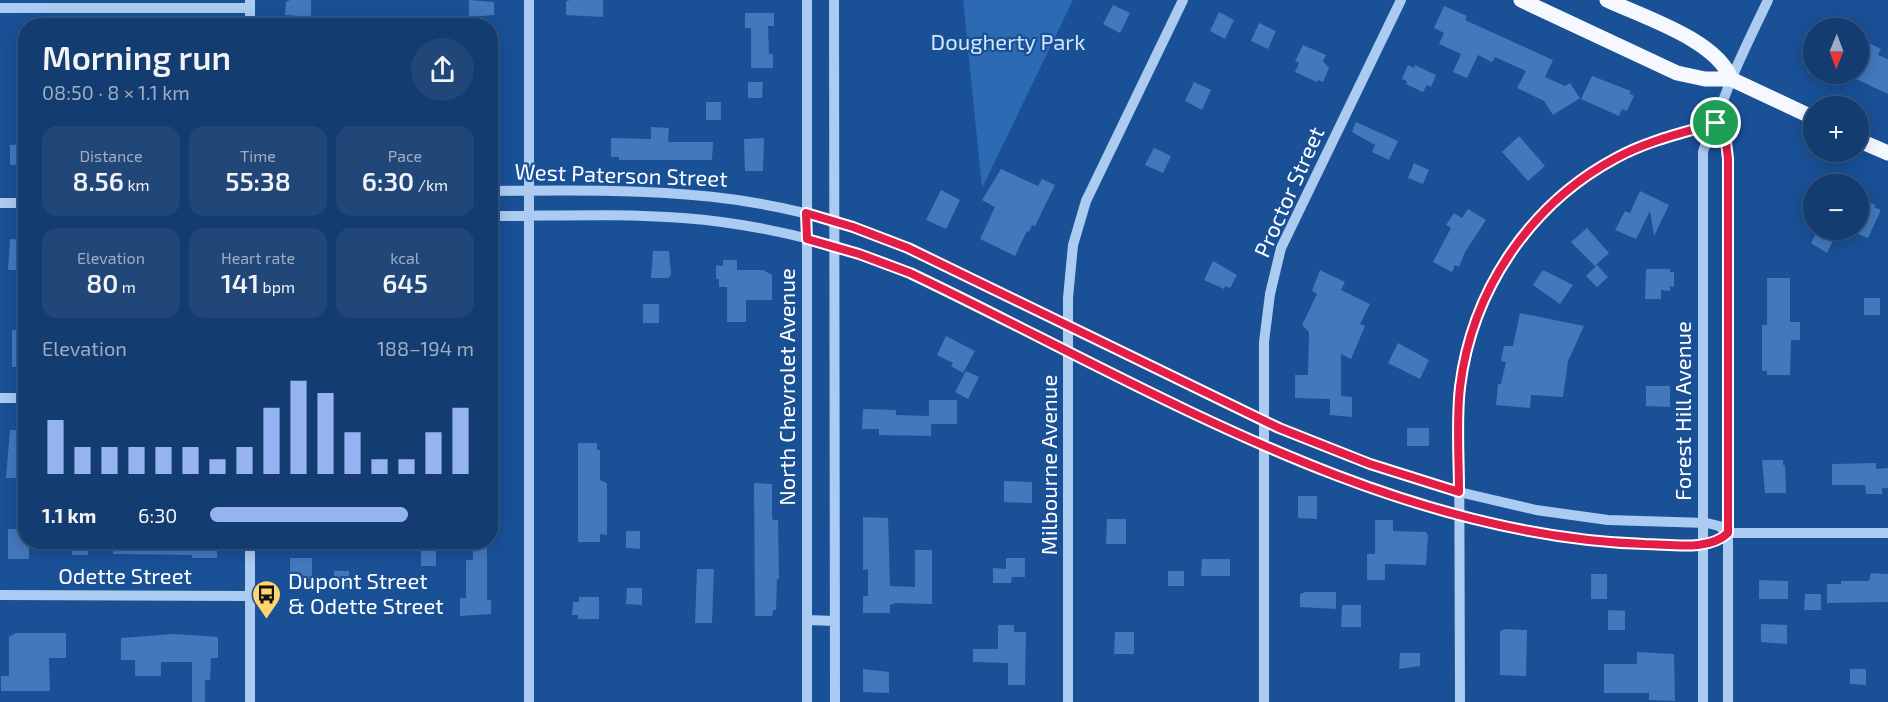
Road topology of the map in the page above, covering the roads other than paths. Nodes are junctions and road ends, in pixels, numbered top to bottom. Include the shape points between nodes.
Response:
1 (529, 0) edge
2 (807, 0) edge
3 (834, 0) edge
4 (1183, 0) edge
5 (1401, 0) edge
6 (1521, 0) edge
7 (1607, 0) edge
8 (1768, 0) edge
9 (250, 4) edge
10 (0, 8) edge
11 (1731, 79) junction
12 (1803, 113) edge
13 (1716, 123) junction
14 (1869, 145) edge
15 (1888, 153) edge
16 (498, 191) edge
17 (529, 191) junction
18 (0, 203) edge
19 (18, 203) edge
20 (806, 213) junction
21 (498, 216) edge
22 (529, 216) junction
23 (835, 221) junction
24 (807, 239) junction
25 (835, 246) junction
26 (1068, 326) junction
27 (1068, 351) junction
28 (0, 398) edge
29 (18, 398) edge
30 (1264, 422) junction
31 (1264, 445) junction
32 (1459, 492) junction
33 (1460, 516) junction
34 (1703, 523) junction
35 (1728, 533) junction
36 (1888, 533) edge
37 (1703, 544) junction
38 (250, 549) edge
39 (0, 595) edge
40 (250, 596) junction
41 (807, 620) junction
42 (835, 621) junction
43 (250, 702) edge
44 (529, 702) edge
45 (807, 702) edge
46 (835, 702) edge
47 (1068, 702) edge
48 (1264, 702) edge
49 (1460, 702) edge
50 (1703, 702) edge
51 (1728, 702) edge

1 - 17 street
2 - 20 street, North Chevrolet Avenue
3 - 23 street
4 - 26 street, Milbourne Avenue via 1080,217 1069,270
5 - 30 street, Proctor Street via 1281,248 1265,330
6 - 11 main road via 1677,73
7 - 11 main road via 1711,51 1725,65
8 - 11 street, Forest Hill Avenue
9 - 10 street
11 - 12 main road
11 - 13 street, Forest Hill Avenue
13 - 32 street via 1647,144 1601,167 1550,206 1506,259 1480,306 1465,359 1459,402
13 - 34 street, Forest Hill Avenue via 1702,159
13 - 35 street, Forest Hill Avenue via 1726,142 1728,159
14 - 15 main road
16 - 17 street, West Paterson Street
17 - 20 street, West Paterson Street via 693,193
17 - 22 street
18 - 19 street
20 - 23 street, West Paterson Street
20 - 24 street, North Chevrolet Avenue
21 - 22 street, West Paterson Street
22 - 24 street, West Paterson Street via 684,218
22 - 44 street
23 - 25 street
23 - 26 street, West Paterson Street via 908,248
24 - 25 street, West Paterson Street
24 - 41 street, North Chevrolet Avenue
25 - 27 street, West Paterson Street via 910,273
25 - 42 street
26 - 27 street, Milbourne Avenue
26 - 30 street, West Paterson Street
27 - 31 street, West Paterson Street
27 - 47 street, Milbourne Avenue
28 - 29 street
30 - 31 street, Proctor Street
30 - 32 street, West Paterson Street via 1370,464
31 - 33 street, West Paterson Street via 1350,480
31 - 48 street, Proctor Street
32 - 33 street
32 - 34 street, West Paterson Street via 1587,518
33 - 37 street, West Paterson Street via 1584,540
33 - 49 street
34 - 35 street, West Paterson Street via 1719,526
34 - 37 street, Forest Hill Avenue
35 - 36 street, West Paterson Street
35 - 37 street, West Paterson Street
35 - 51 street, Forest Hill Avenue
37 - 50 street, Forest Hill Avenue
38 - 40 street
39 - 40 street, Odette Street
40 - 43 street
41 - 42 street
41 - 45 street, North Chevrolet Avenue
42 - 46 street

